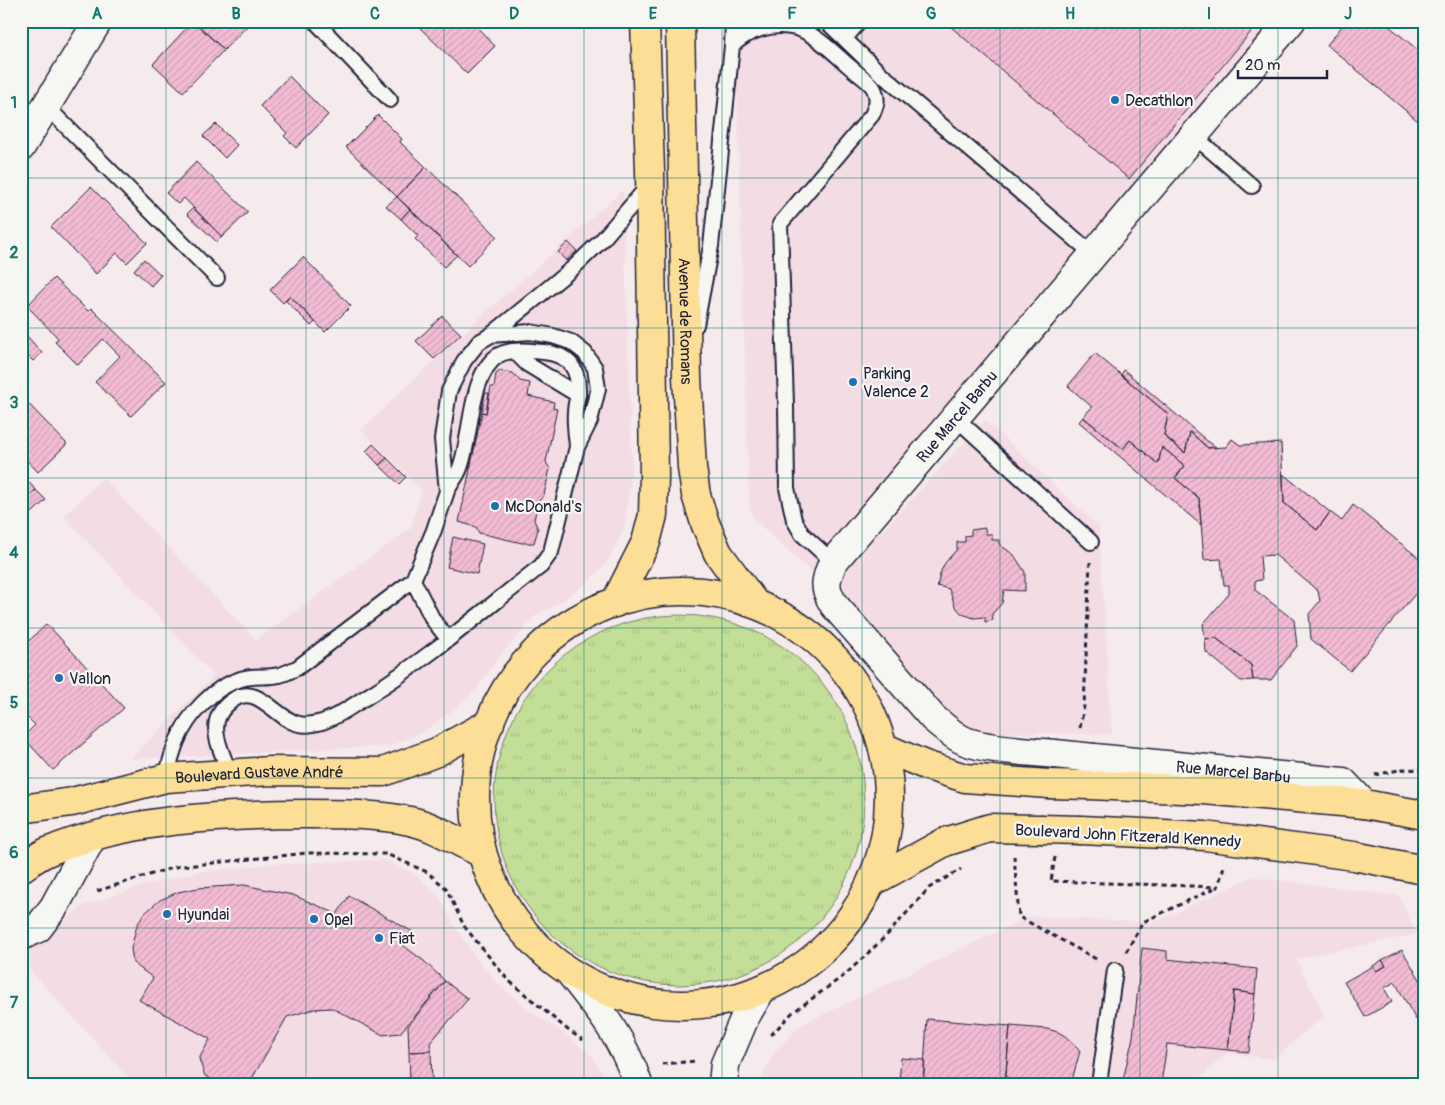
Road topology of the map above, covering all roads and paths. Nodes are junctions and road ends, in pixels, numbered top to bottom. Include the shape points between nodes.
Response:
1 (98, 21) edge
2 (314, 21) edge
3 (645, 21) edge
4 (680, 21) edge
5 (733, 21) edge
6 (826, 21) edge
7 (860, 21) edge
8 (1291, 21) edge
9 (844, 38) junction
10 (732, 46) junction
11 (390, 100) dead end
12 (46, 106) junction
13 (1194, 136) junction
14 (21, 147) edge
15 (650, 183) junction
16 (1252, 186) dead end
17 (1094, 255) junction
18 (217, 278) dead end
19 (491, 334) junction
20 (514, 352) junction
21 (687, 378) junction
22 (578, 395) junction
23 (956, 418) junction
24 (577, 447) junction
25 (447, 491) junction
26 (1091, 542) dead end
27 (834, 562) junction
28 (413, 580) junction
29 (615, 603) junction
30 (755, 604) junction
31 (448, 639) junction
32 (490, 723) junction
33 (883, 747) junction
34 (1424, 770) edge
35 (230, 774) junction
36 (166, 778) junction
37 (1343, 782) junction
38 (1364, 804) junction
39 (21, 809) edge
40 (1424, 815) edge
41 (92, 837) junction
42 (482, 853) junction
43 (1019, 855) dead end
44 (1014, 856) junction
45 (1005, 857) dead end
46 (965, 867) dead end
47 (21, 868) edge
48 (1424, 870) edge
49 (872, 882) junction
50 (1218, 887) dead end
51 (54, 907) junction
52 (21, 936) edge
53 (1116, 970) junction
54 (571, 974) junction
55 (760, 990) junction
56 (768, 1041) dead end
57 (588, 1044) dead end
58 (724, 1074) edge
59 (635, 1076) edge
60 (1098, 1084) edge

1 - 12 street
2 - 11 lane
3 - 15 main road, Avenue de Romans
4 - 21 main road, Avenue de Romans
5 - 10 lane
6 - 9 lane
7 - 9 lane
8 - 13 street, Rue Marcel Barbu
9 - 17 lane via 879,72
10 - 21 lane via 711,246
10 - 27 lane via 755,30 774,26 797,28 821,42 874,88 878,102 872,115 780,224 787,488 794,520 802,534
12 - 14 street
12 - 18 lane
13 - 16 lane
13 - 17 street, Rue Marcel Barbu
15 - 19 lane via 602,240 573,268
15 - 29 main road, Avenue de Romans via 653,515 646,542
17 - 23 street, Rue Marcel Barbu
19 - 24 lane via 530,332 553,336 571,342 585,353 595,368 598,390 590,421
19 - 25 lane via 479,342 464,361 449,391 442,440
20 - 22 lane via 527,364
20 - 22 lane via 534,351 562,356 575,370
20 - 25 lane via 500,354 482,375 460,468
21 - 30 main road, Avenue de Romans via 696,495 718,553
22 - 24 lane via 574,413
23 - 26 lane
23 - 27 street, Rue Marcel Barbu
24 - 31 lane via 551,552 542,566
25 - 28 lane
27 - 37 street, Rue Marcel Barbu, bridge via 826,580 828,594 834,604 933,718 965,741 996,748
28 - 31 lane via 433,620
28 - 36 lane via 297,668 280,675 240,679 212,695 199,706 176,741
29 - 30 main road via 643,595 690,592 728,596
29 - 32 main road via 582,617 553,637 522,669 506,691
30 - 33 main road via 799,627 837,660 865,701
31 - 35 lane via 401,675 334,717 310,725 286,719 256,697 234,698 216,717 215,730
32 - 35 main road, Boulevard Gustave André via 437,752 384,772
32 - 42 main road via 478,766 475,810
33 - 38 main road, bridge via 965,778 1204,790
33 - 49 main road via 889,781 889,815 883,849
34 - 37 path via 1403,769
35 - 36 main road, Boulevard Gustave André
36 - 39 main road, Boulevard Gustave André via 72,802
37 - 38 street
38 - 40 main road
41 - 42 main road via 183,819 270,814 361,815 411,821
41 - 47 main road via 46,852
41 - 51 street
42 - 54 main road via 492,882 525,934 546,956
43 - 44 path
44 - 45 path
44 - 53 path via 1019,917
46 - 56 path via 929,888 846,974 792,1013
48 - 49 main road, Boulevard John Fitzerald Kennedy, bridge via 1354,856 1205,836 990,828 945,842
49 - 55 main road via 852,916 826,947 796,972
50 - 53 path via 1143,922
51 - 52 street via 38,928
51 - 57 path via 175,867 306,853 386,854 427,872 446,888 464,926 508,980
53 - 60 lane
54 - 55 main road via 606,991 644,1002 683,1006 723,1002
54 - 59 street via 603,1014
55 - 58 street via 744,1017
58 - 59 path via 705,1060

